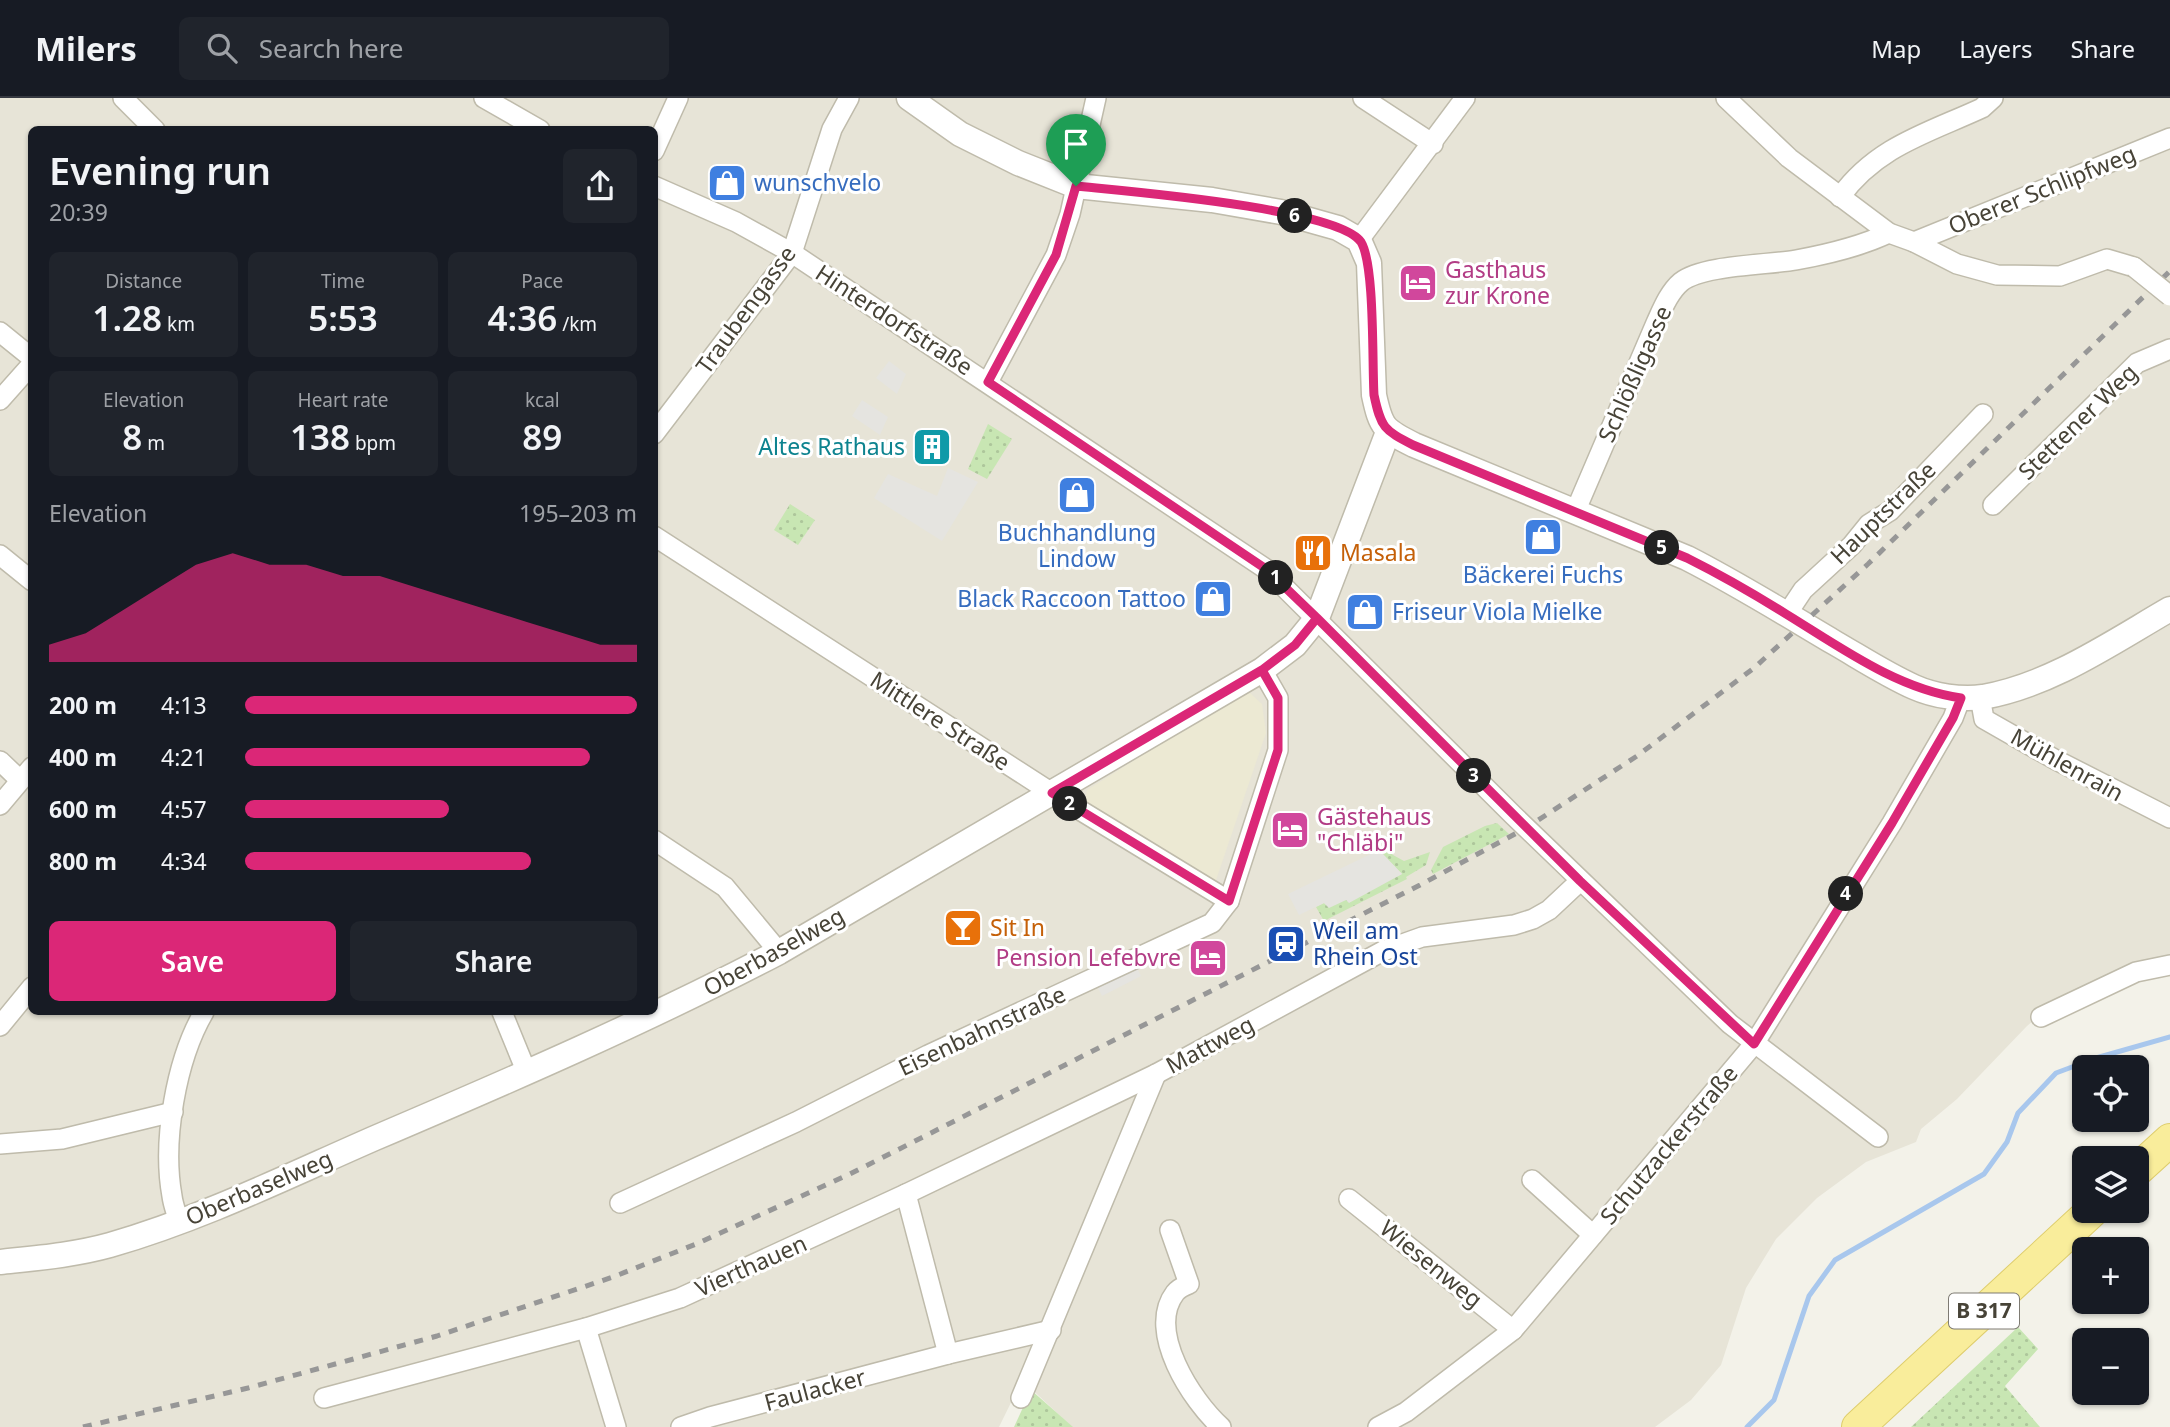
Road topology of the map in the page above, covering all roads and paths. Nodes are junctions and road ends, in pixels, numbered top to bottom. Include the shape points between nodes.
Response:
1 (123, 98) edge
2 (484, 98) edge
3 (678, 98) edge
4 (849, 98) edge
5 (909, 98) edge
6 (1096, 98) edge
7 (1363, 98) edge
8 (1465, 98) edge
9 (1726, 98) edge
10 (1993, 98) edge
11 (151, 126) edge
12 (533, 126) edge
13 (2170, 138) edge
14 (658, 142) edge
15 (1433, 144) junction
16 (1076, 186) junction
17 (658, 188) edge
18 (1840, 197) junction
19 (1889, 233) junction
20 (1359, 240) junction
21 (1914, 242) junction
22 (792, 253) junction
23 (2170, 296) edge
24 (0, 332) edge
25 (2170, 349) edge
26 (28, 357) edge
27 (28, 366) edge
28 (988, 382) junction
29 (0, 400) edge
30 (1983, 414) dead end
31 (658, 429) edge
32 (1388, 432) junction
33 (1993, 505) dead end
34 (1574, 512) junction
35 (658, 539) edge
36 (0, 555) edge
37 (28, 578) edge
38 (2170, 608) edge
39 (1787, 614) junction
40 (1317, 618) junction
41 (1262, 670) junction
42 (1970, 697) junction
43 (0, 761) edge
44 (26, 774) edge
45 (1052, 793) junction
46 (0, 805) edge
47 (2170, 818) edge
48 (658, 843) edge
49 (1580, 881) junction
50 (1229, 901) junction
51 (779, 951) junction
52 (2170, 965) edge
53 (28, 992) edge
54 (658, 1012) edge
55 (202, 1015) edge
56 (503, 1015) edge
57 (651, 1015) edge
58 (2041, 1017) dead end
59 (0, 1026) edge
60 (1754, 1044) junction
61 (527, 1073) junction
62 (1156, 1074) junction
63 (173, 1112) junction
64 (1878, 1137) dead end
65 (2170, 1140) edge
66 (0, 1144) edge
67 (2149, 1159) edge
68 (1532, 1181) dead end
69 (906, 1194) junction
70 (1349, 1199) dead end
71 (620, 1203) dead end
72 (180, 1223) junction
73 (2079, 1223) edge
74 (1170, 1230) dead end
75 (1593, 1235) junction
76 (0, 1262) edge
77 (586, 1328) junction
78 (1051, 1330) junction
79 (1513, 1330) junction
80 (948, 1354) junction
81 (324, 1398) dead end
82 (1021, 1398) dead end
83 (616, 1427) edge
84 (681, 1427) edge
85 (1221, 1427) edge
86 (1378, 1427) edge
87 (1858, 1427) edge

1 - 11 street
2 - 12 street
3 - 14 street
4 - 22 street, Traubengasse via 832,129
5 - 16 street via 960,134
6 - 16 street
7 - 15 street
8 - 15 street
9 - 18 street via 1789,158
10 - 18 street via 1982,108 1900,143 1852,181
13 - 21 street, Oberer Schlipfweg
15 - 20 street
16 - 20 street via 1281,212 1338,228
16 - 28 street via 1056,255
17 - 22 street, Hinterdorfstraße
18 - 19 street
19 - 21 street
19 - 34 street, Schlößligasse via 1839,251 1719,270 1679,283 1656,323
20 - 32 street via 1369,263 1374,395
21 - 23 street, bridge via 1957,264 1997,275 2060,276 2107,259 2134,267
22 - 28 street, Hinterdorfstraße
22 - 31 street, Traubengasse
24 - 26 street
25 - 33 street, Stettener Weg via 2137,363
27 - 29 street
28 - 40 street, Hinterdorfstraße via 1266,569
30 - 39 street, Hauptstraße via 1890,511 1869,524 1804,590
32 - 34 street
32 - 40 street, Oberbaselweg
34 - 39 street via 1687,558
35 - 45 street, Mittlere Straße
36 - 37 street
38 - 42 street via 2035,682
39 - 42 street via 1915,688
40 - 41 street, Oberbaselweg via 1295,645
40 - 49 street, Hinterdorfstraße
41 - 45 street, Oberbaselweg
41 - 50 street, Eisenbahnstraße via 1278,698 1278,750
42 - 47 street, Mühlenrain via 1984,719
42 - 60 street, Schutzackerstraße
43 - 44 street
44 - 46 street
45 - 50 street, Mittlere Straße
45 - 51 street, Oberbaselweg
48 - 51 street via 725,887
49 - 60 street, Hinterdorfstraße
49 - 62 street, Mattweg via 1532,919 1422,937 1383,951
50 - 71 street, Eisenbahnstraße via 1212,923
51 - 54 street, Oberbaselweg
52 - 58 street via 2136,972
53 - 59 street
55 - 63 street via 175,1085
56 - 61 street
57 - 61 street, Oberbaselweg
60 - 64 street, Hinterdorfstraße
60 - 75 street, Schutzackerstraße
61 - 72 street, Oberbaselweg
62 - 69 street, Vierthauen
62 - 78 street, Mattweg
63 - 66 street via 61,1139
63 - 72 street via 172,1196
65 - 67 main road
68 - 75 street
69 - 77 street, Vierthauen via 680,1298
69 - 80 street
70 - 79 street, Wiesenweg
72 - 76 street, Oberbaselweg via 108,1246
73 - 87 main road, B 317
74 - 85 street via 1189,1284 1176,1292 1170,1305 1169,1344 1178,1371
75 - 79 street, Schutzackerstraße
77 - 81 street, Vierthauen
77 - 83 street
78 - 80 street, Faulacker
78 - 82 street, Mattweg
79 - 86 street, Schutzackerstraße via 1406,1412
80 - 84 street, Faulacker

